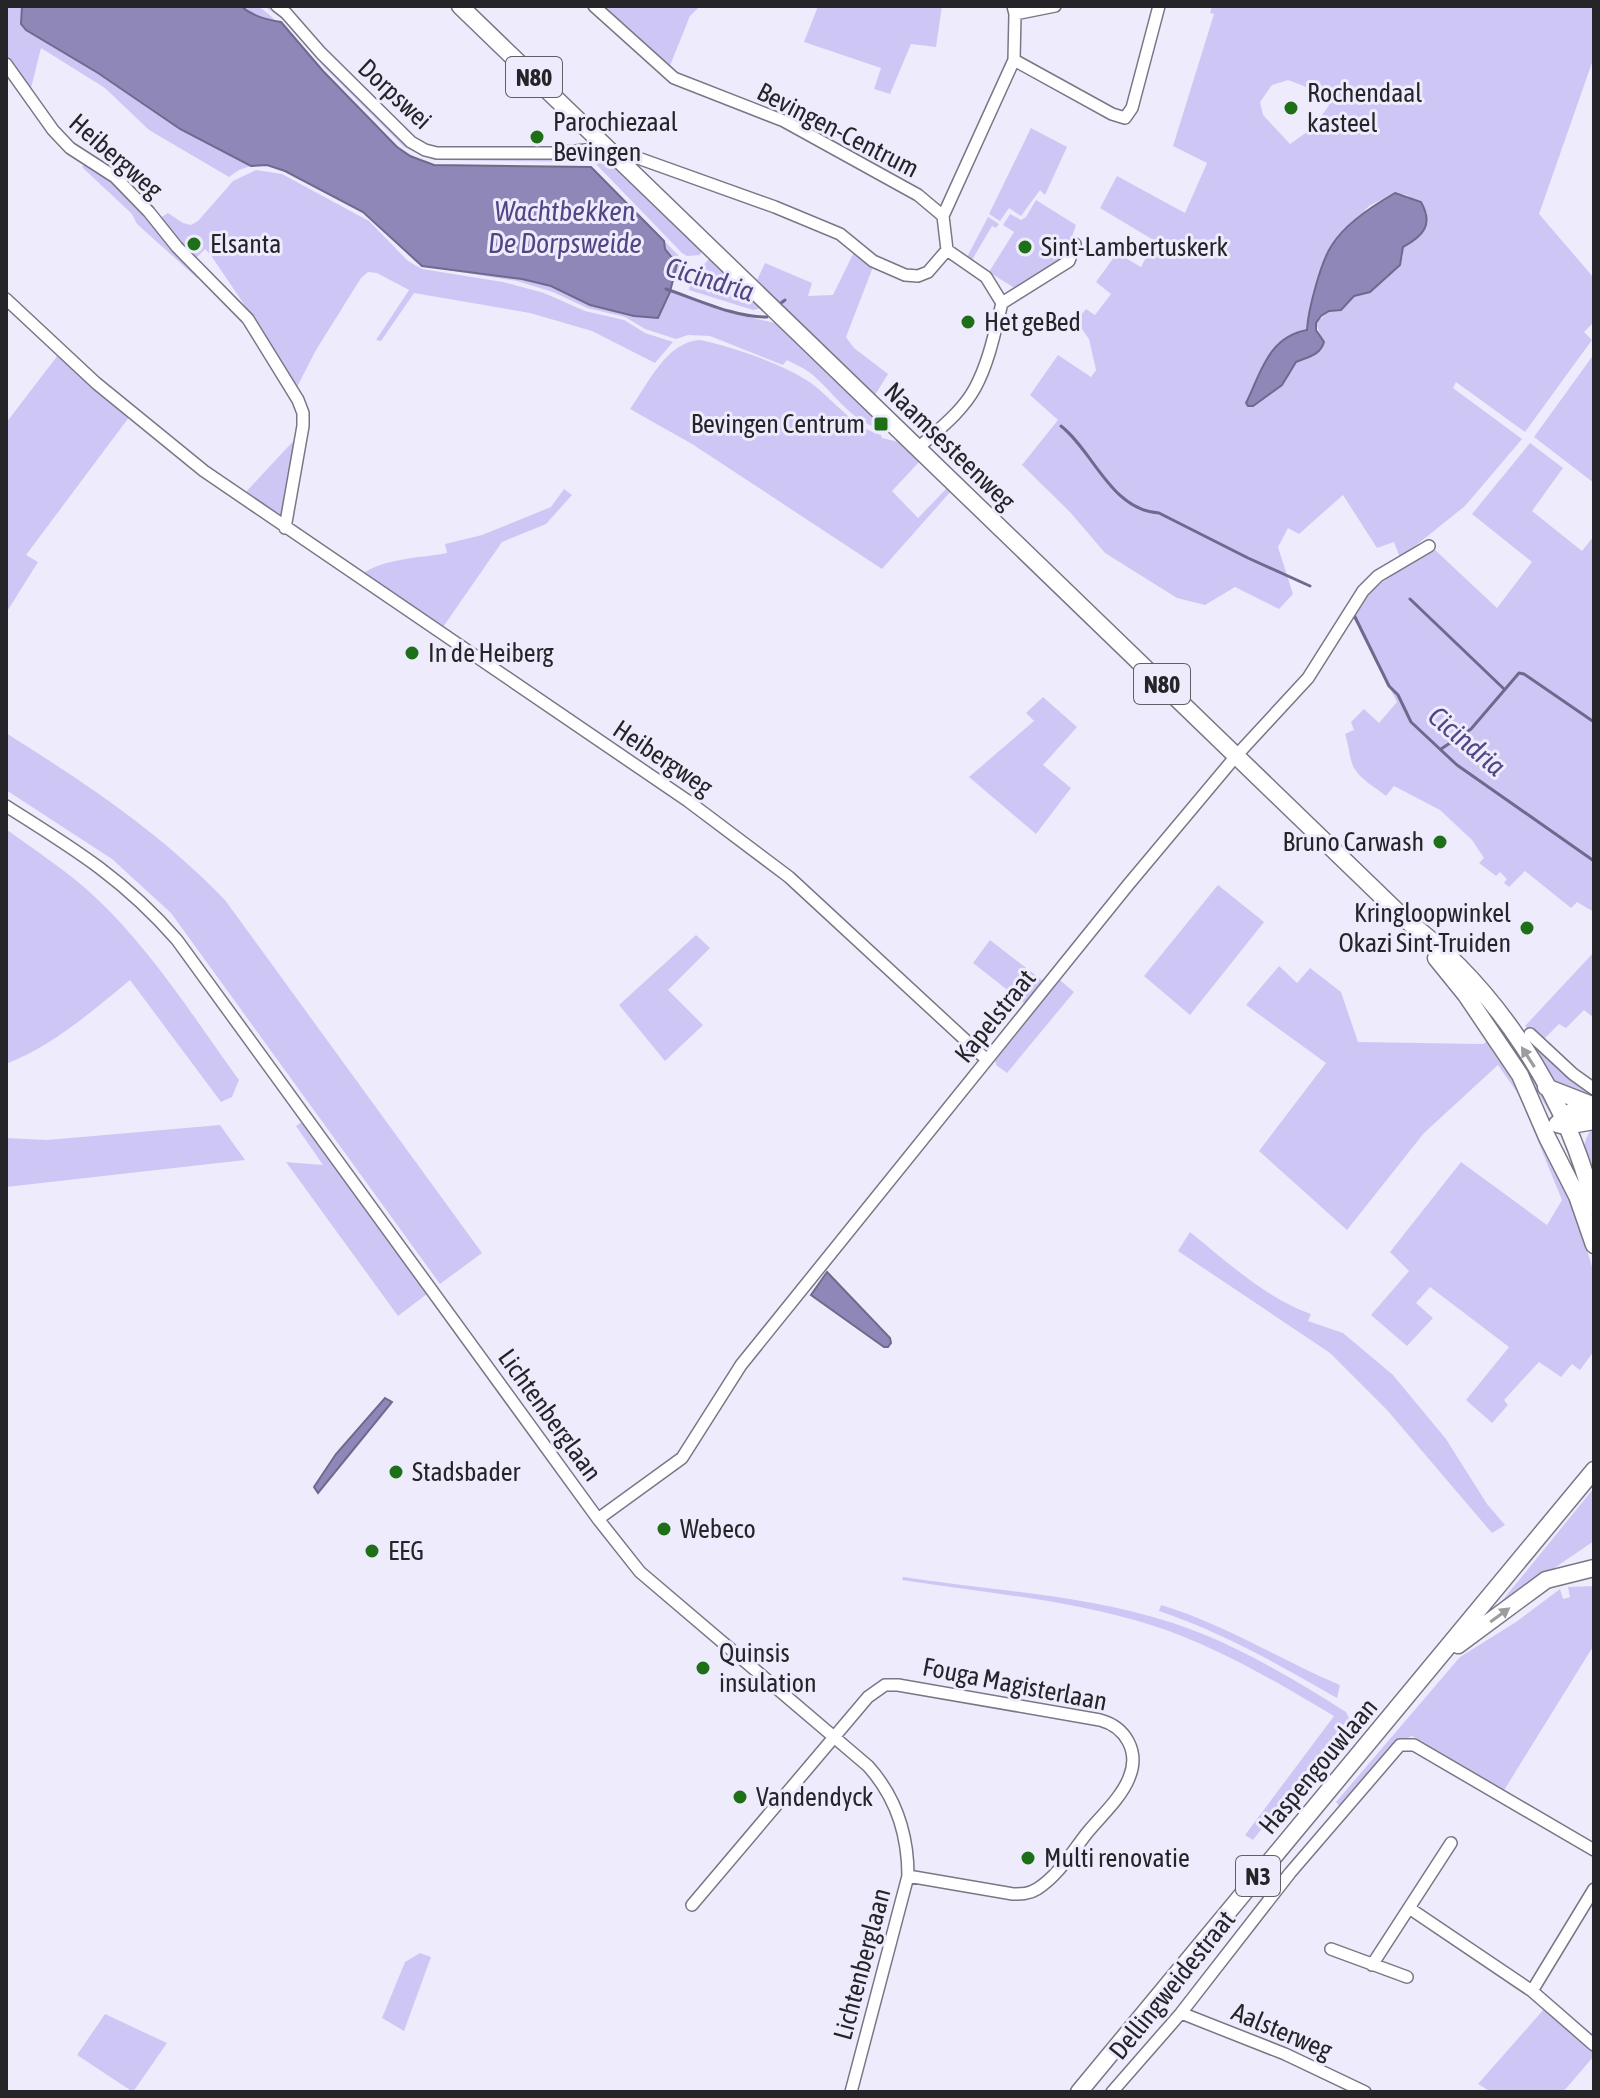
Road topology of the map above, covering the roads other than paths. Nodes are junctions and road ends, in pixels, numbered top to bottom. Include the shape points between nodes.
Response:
1 (277, 6) edge
2 (460, 6) edge
3 (594, 6) edge
4 (1055, 6) edge
5 (1159, 6) edge
6 (1014, 10) edge
7 (1014, 60) junction
8 (6, 64) edge
9 (607, 148) junction
10 (623, 163) junction
11 (943, 216) junction
12 (1075, 244) dead end
13 (947, 250) junction
14 (6, 299) edge
15 (1002, 303) junction
16 (918, 448) junction
17 (285, 528) junction
18 (1429, 546) dead end
19 (1236, 756) junction
20 (6, 806) edge
21 (1406, 920) junction
22 (1530, 1034) dead end
23 (987, 1060) junction
24 (1546, 1087) junction
25 (1593, 1108) edge
26 (1558, 1126) junction
27 (1579, 1159) junction
28 (1594, 1206) edge
29 (1594, 1245) edge
30 (1594, 1470) edge
31 (598, 1519) junction
32 (1594, 1568) edge
33 (1594, 1576) edge
34 (1546, 1580) junction
35 (1437, 1660) junction
36 (834, 1737) junction
37 (1451, 1843) dead end
38 (1594, 1850) edge
39 (908, 1876) junction
40 (1594, 1889) edge
41 (692, 1905) dead end
42 (1409, 1908) junction
43 (1331, 1949) dead end
44 (1372, 1965) junction
45 (1407, 1977) dead end
46 (1532, 1991) junction
47 (1181, 2013) junction
48 (1594, 2045) edge
49 (851, 2092) edge
50 (1079, 2092) edge
51 (1112, 2092) edge
52 (1365, 2092) edge

1 - 9 street, Dorpswei via 403,135 425,150 554,153
2 - 9 main road, Naamsesteenweg / N80
3 - 11 street, Bevingen-Centrum via 680,81 784,121 918,195
4 - 6 street
5 - 7 street via 1125,118
6 - 7 street
7 - 11 street
8 - 17 street, Heibergweg via 70,148 127,188 248,319 298,400 303,426
9 - 10 main road, Naamsesteenweg / N80
10 - 13 street via 638,158 775,207 840,234 873,261 905,275 928,272
10 - 16 main road, Naamsesteenweg / N80
11 - 13 street
12 - 15 street via 1077,258
13 - 15 street via 986,277
14 - 17 street, Heibergweg via 136,416
15 - 16 street via 976,387
16 - 19 main road, Naamsesteenweg / N80
17 - 23 street, Heibergweg via 749,844
18 - 19 street, Kapelstraat via 1363,591 1318,664
19 - 21 main road, Naamsesteenweg / N80
19 - 23 street, Kapelstraat
20 - 31 street, Lichtenberglaan via 104,869 177,940
24 -> 21 main road, Naamsesteenweg / N80 via 1479,989
21 - 26 main road, Naamsesteenweg / N80
22 - 25 street via 1573,1074
23 - 31 street, Kapelstraat via 741,1365 682,1458
24 - 25 main road
24 - 26 main road, Naamsesteenweg / N80
25 - 26 main road
25 - 27 main road
26 - 27 main road, N80
26 - 29 main road via 1560,1152
27 - 28 main road, N80
30 - 35 main road, Haspengouwlaan / N3
31 - 36 street, Lichtenberglaan via 640,1572
32 - 34 main road
33 - 34 main road
35 -> 34 main road
35 - 50 main road, Haspengouwlaan / N3
36 - 39 street, Lichtenberglaan via 868,1766 890,1795 903,1828
36 - 39 street, Fouga Magisterlaan via 868,1697 892,1684 1108,1722 1130,1743 1129,1779 1054,1875 1036,1890 1013,1894
36 - 41 street, Fouga Magisterlaan
37 - 42 street
38 - 47 street, Dellingweidestraat via 1414,1745 1400,1745 1290,1873
39 - 49 street, Lichtenberglaan
40 - 46 street
42 - 44 street
42 - 46 street
43 - 44 street
44 - 45 street
46 - 48 street
47 - 51 street, Dellingweidestraat
47 - 52 street, Aalsterweg

